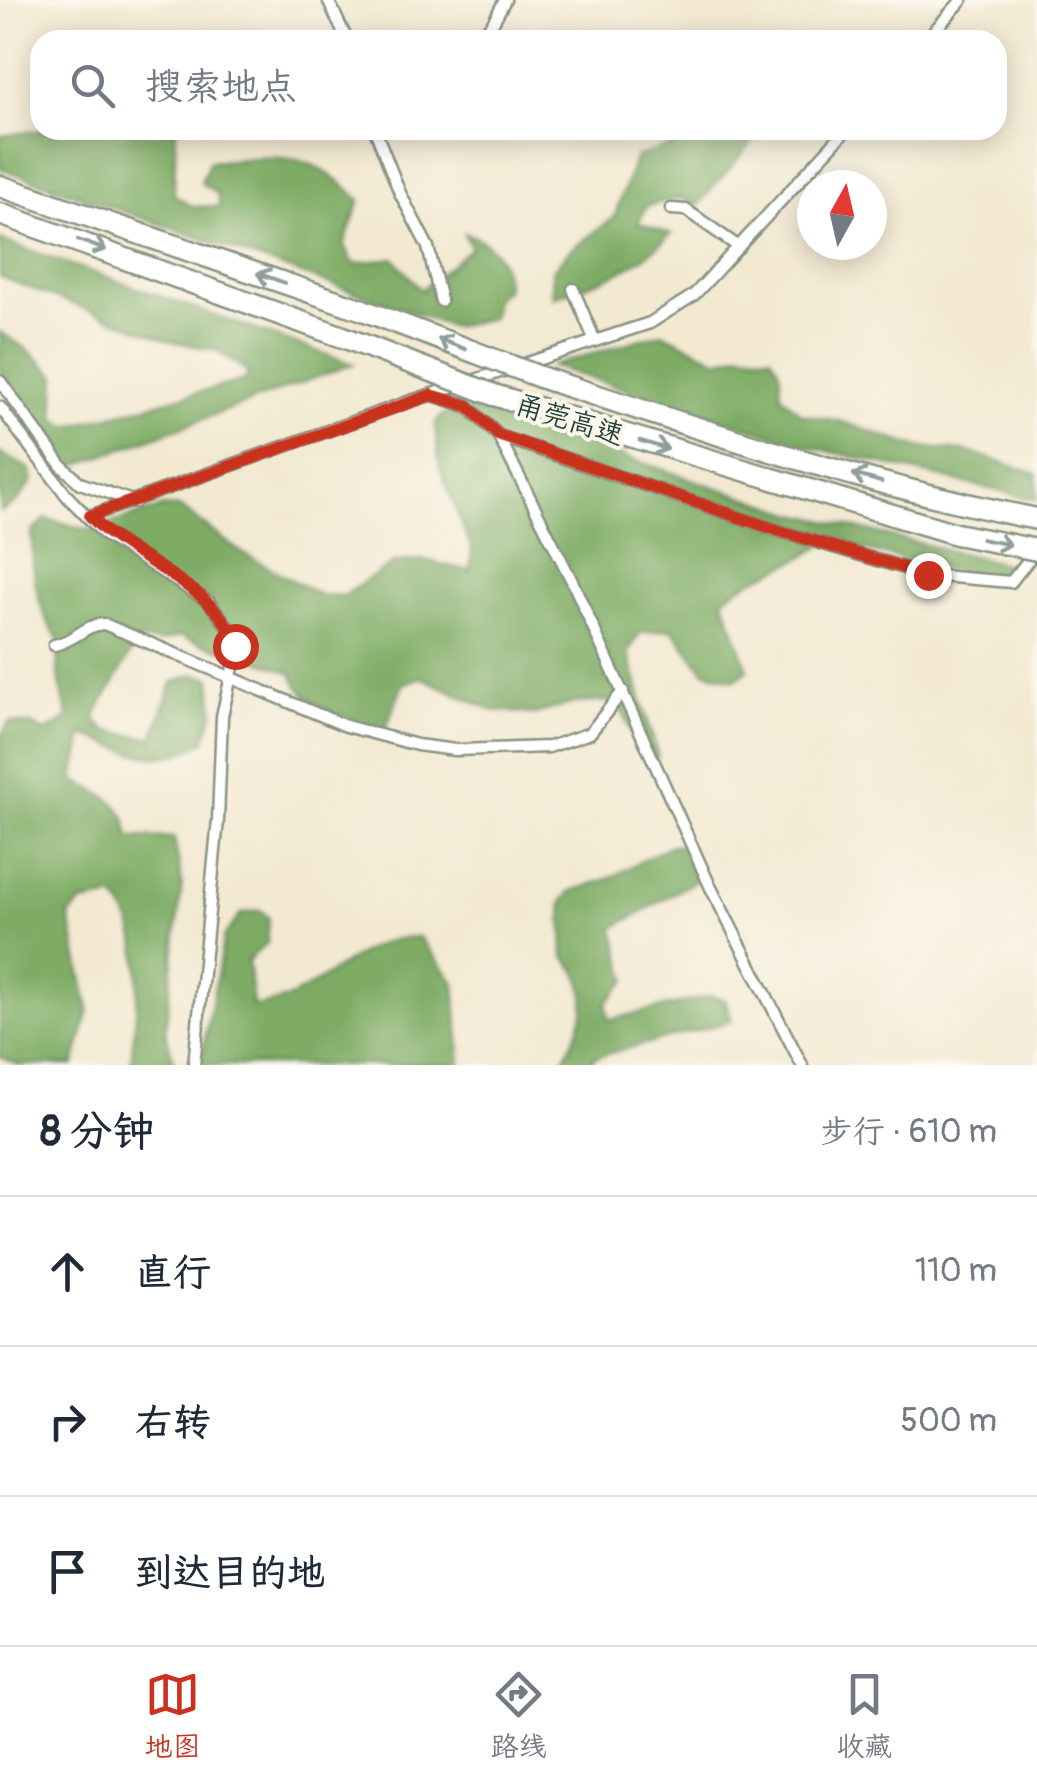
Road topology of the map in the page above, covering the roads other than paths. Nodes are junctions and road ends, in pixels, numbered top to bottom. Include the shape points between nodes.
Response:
1 (328, 0) edge
2 (505, 0) edge
3 (962, 0) edge
4 (342, 30) edge
5 (486, 30) edge
6 (935, 30) edge
7 (379, 140) edge
8 (837, 140) edge
9 (0, 186) edge
10 (672, 209) dead end
11 (0, 214) edge
12 (739, 248) junction
13 (573, 289) dead end
14 (441, 302) dead end
15 (595, 341) junction
16 (0, 381) edge
17 (431, 395) junction
18 (0, 407) edge
19 (498, 435) junction
20 (136, 503) junction
21 (90, 516) junction
22 (1037, 519) edge
23 (1037, 550) edge
24 (54, 645) dead end
25 (231, 674) junction
26 (623, 691) junction
27 (194, 1065) edge
28 (802, 1065) edge

1 - 4 street
2 - 5 street
3 - 6 street
7 - 14 street via 428,247
8 - 12 street
22 -> 9 highway, 甬莞高速, bridge via 724,437
10 - 12 street via 686,210
11 -> 23 highway, 甬莞高速, bridge via 494,395 956,534
12 - 15 street via 694,295 650,322
13 - 15 street
15 - 17 street
16 - 20 street via 80,483
17 - 19 street via 468,406
17 - 20 street
18 - 21 street via 66,496
19 - 23 street via 928,575 1011,582
19 - 26 street
20 - 21 street
21 - 25 street via 106,536 209,602 226,621 235,646
24 - 25 street via 104,624
25 - 26 street via 346,726 455,750 549,747 576,739 600,723
25 - 27 street via 222,716
26 - 28 street via 711,888

